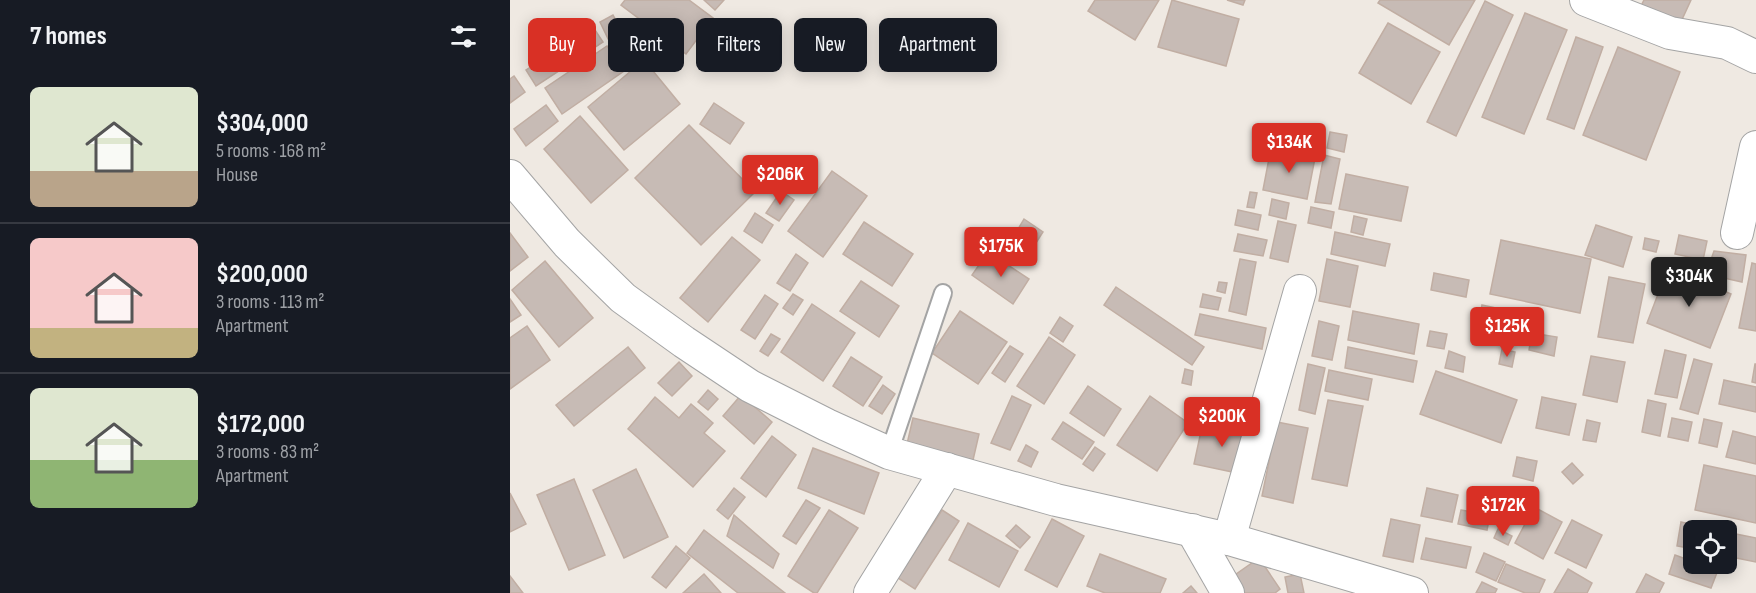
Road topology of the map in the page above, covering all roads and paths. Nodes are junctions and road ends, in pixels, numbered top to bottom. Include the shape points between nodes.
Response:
1 (1586, 0) edge
2 (1756, 57) edge
3 (1756, 147) edge
4 (510, 176) edge
5 (1737, 233) dead end
6 (1300, 291) dead end
7 (943, 293) dead end
8 (889, 453) junction
9 (947, 469) junction
10 (1192, 530) junction
11 (1229, 539) junction
12 (870, 593) edge
13 (1228, 593) edge
14 (1412, 593) edge

1 - 2 street via 1670,33 1726,43
3 - 5 street
4 - 8 street via 567,243 623,298 750,386
6 - 11 street
7 - 8 lane
8 - 9 street
9 - 10 street via 1056,500
9 - 12 street
10 - 11 street
10 - 13 street
11 - 14 street

